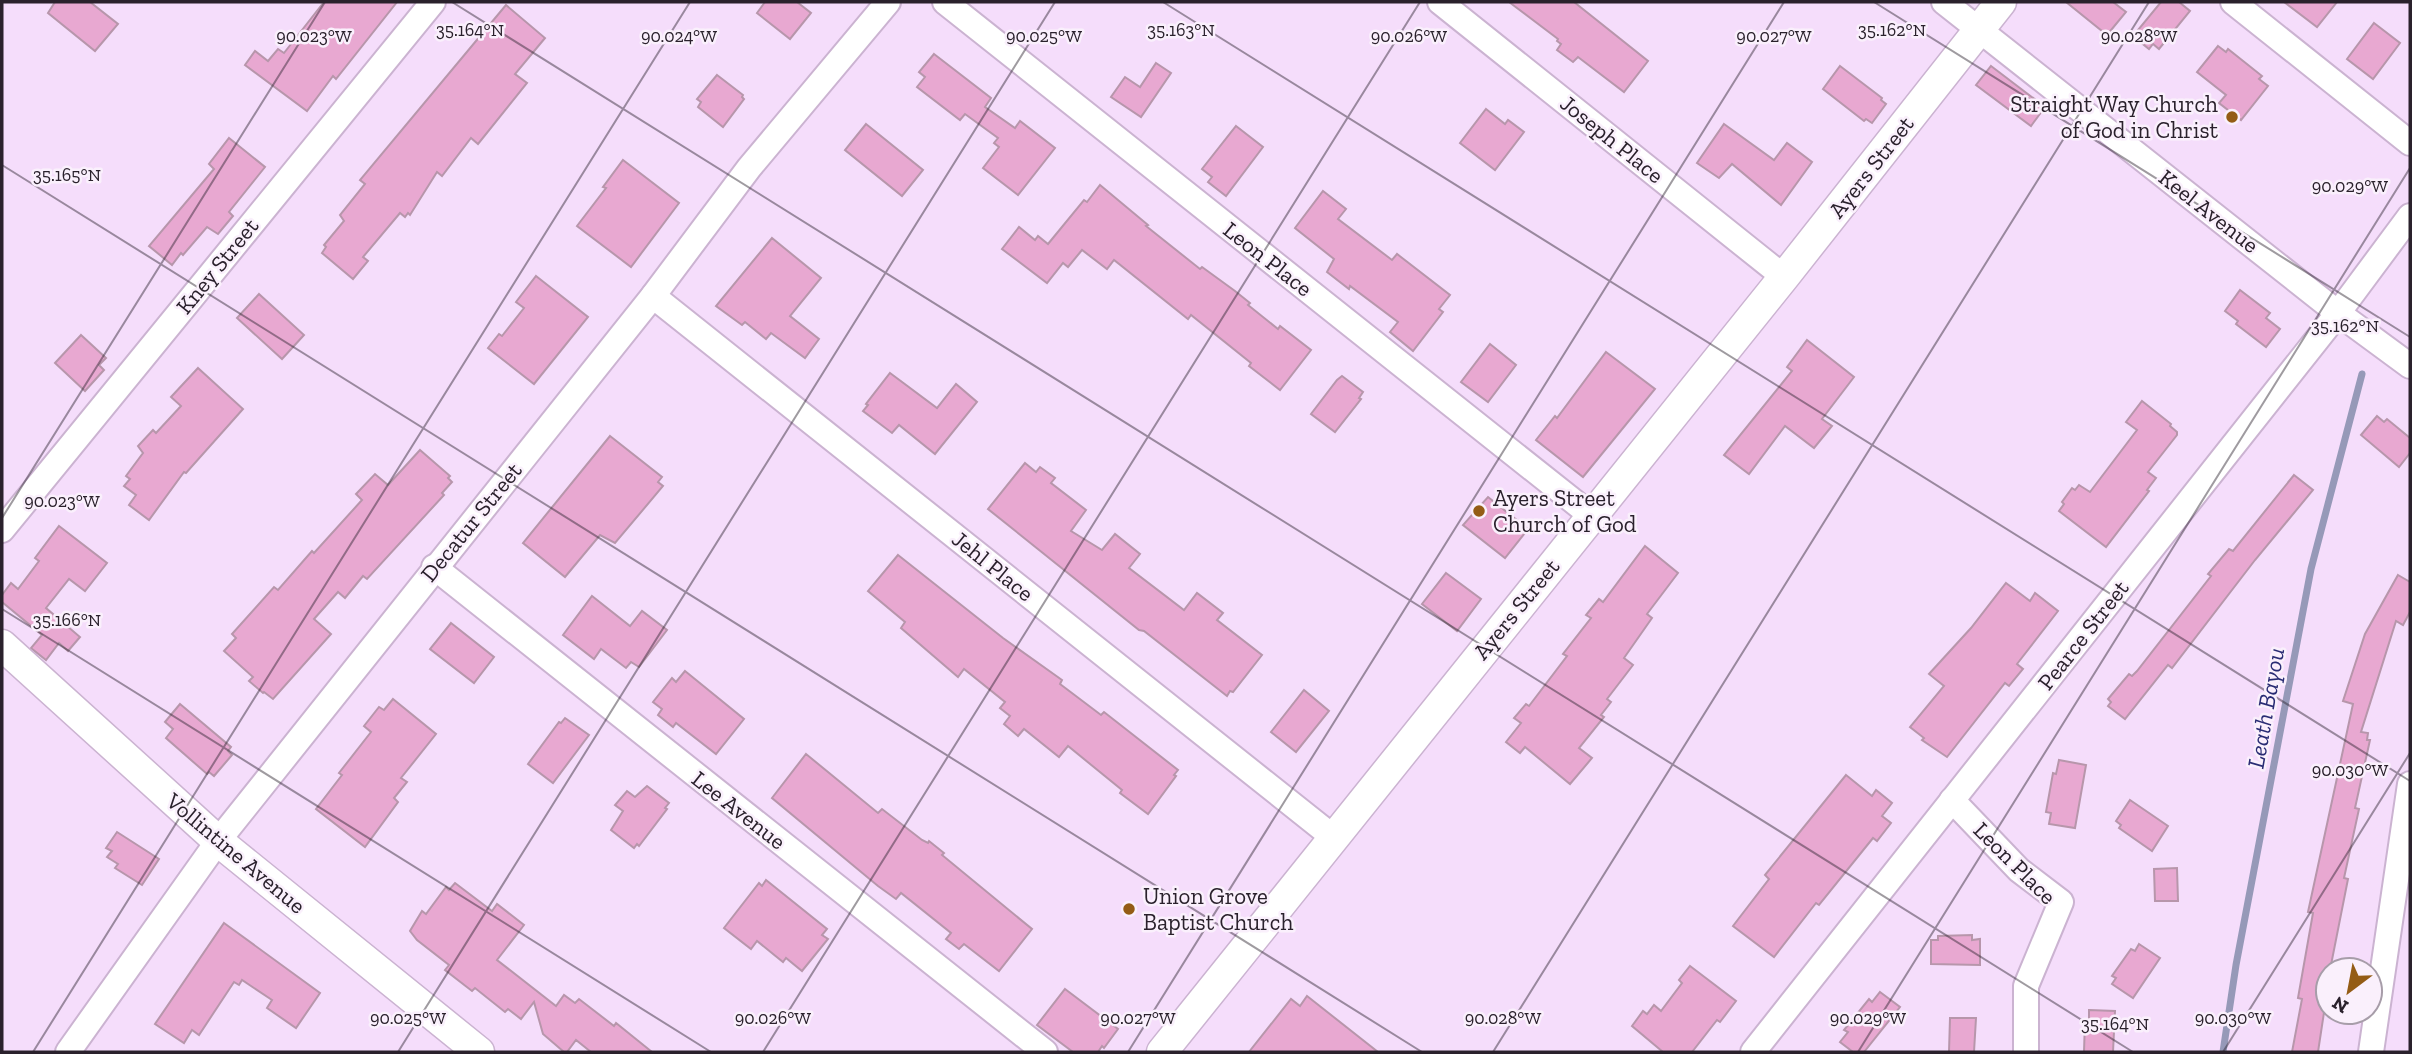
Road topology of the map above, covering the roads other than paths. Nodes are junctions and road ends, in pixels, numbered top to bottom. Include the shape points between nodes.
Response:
1 (433, 2) edge
2 (888, 2) edge
3 (945, 2) edge
4 (1440, 2) edge
5 (1944, 2) edge
6 (2001, 2) edge
7 (2233, 2) edge
8 (1978, 30) junction
9 (2410, 143) edge
10 (2410, 216) edge
11 (1784, 276) junction
12 (653, 296) junction
13 (2338, 313) junction
14 (2410, 366) edge
15 (1591, 516) junction
16 (2, 530) edge
17 (434, 567) junction
18 (2, 645) edge
19 (2410, 784) edge
20 (1952, 800) junction
21 (2407, 833) edge
22 (1333, 837) junction
23 (218, 841) junction
24 (68, 1052) edge
25 (479, 1052) edge
26 (1045, 1052) edge
27 (1162, 1052) edge
28 (1753, 1052) edge
29 (2026, 1052) edge
30 (2371, 1052) edge

1 - 16 street, Kney Street
2 - 12 street, Decatur Street via 749,168
3 - 15 street, Leon Place
4 - 11 street, Joseph Place
5 - 8 street, Keel Avenue
6 - 8 street, Ayers Street
7 - 9 street
8 - 11 street, Ayers Street
8 - 13 street, Keel Avenue
10 - 13 street, Pearce Street
11 - 15 street, Ayers Street
12 - 17 street, Decatur Street
12 - 22 street, Jehl Place
13 - 14 street, Keel Avenue
13 - 20 street, Pearce Street
15 - 22 street, Ayers Street
17 - 23 street, Decatur Street
17 - 26 street, Lee Avenue
18 - 23 street, Vollintine Avenue
19 - 21 street
20 - 28 street, Pearce Street
20 - 29 street, Leon Place via 2019,870 2061,902 2026,986
21 - 30 street
22 - 27 street, Ayers Street
23 - 24 street, Decatur Street
23 - 25 street, Vollintine Avenue

